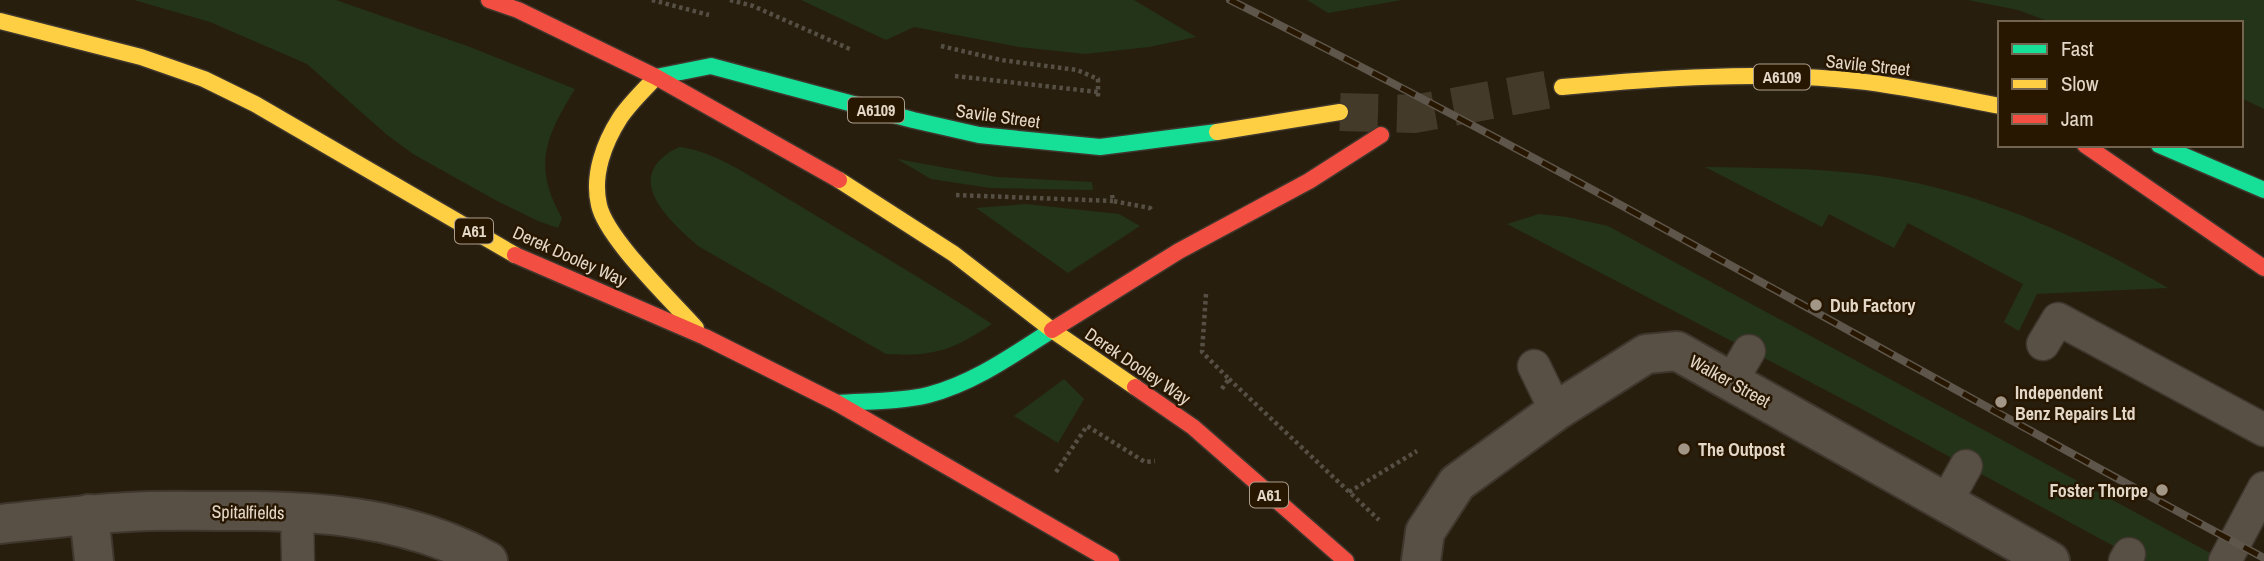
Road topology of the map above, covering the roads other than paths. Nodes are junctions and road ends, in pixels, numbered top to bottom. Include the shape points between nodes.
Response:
1 (489, 0) edge
2 (0, 21) edge
3 (656, 77) junction
4 (1562, 87) tunnel mouth
5 (1998, 106) edge
6 (1340, 112) tunnel mouth
7 (1381, 135) dead end
8 (2088, 147) edge
9 (2164, 147) edge
10 (2264, 190) edge
11 (2264, 268) edge
12 (1052, 330) junction
13 (705, 337) junction
14 (2043, 344) dead end
15 (1534, 366) dead end
16 (837, 403) junction
17 (1556, 411) junction
18 (2264, 430) edge
19 (1966, 466) dead end
20 (2264, 488) edge
21 (1946, 502) junction
22 (297, 512) junction
23 (89, 514) junction
24 (0, 524) edge
25 (1421, 560) edge
26 (94, 561) edge
27 (299, 561) edge
28 (488, 561) edge
29 (1111, 561) edge
30 (1346, 561) edge
31 (2050, 561) edge
32 (2225, 561) edge

1 - 3 main road, Derek Dooley Way / A61
2 - 13 main road, Derek Dooley Way / A61 via 141,57 204,79 512,253
3 - 6 main road, Savile Street / A6109 via 711,66 979,135 1100,146 1189,137
3 - 12 main road, Derek Dooley Way / A61 via 860,192 954,254
3 - 13 main road via 622,115 606,143 598,173 599,206 613,235
4 - 5 main road, Savile Street / A6109 via 1699,76 1786,77 1858,81
7 - 12 main road
8 - 11 main road
9 - 10 main road
12 - 16 main road via 1000,363 938,392 904,400
12 - 30 main road, Derek Dooley Way / A61 via 1193,428
13 - 16 main road, Derek Dooley Way / A61
14 - 18 lane via 2058,319
15 - 17 lane
16 - 29 main road, Derek Dooley Way / A61
17 - 21 street, Walker Street via 1647,354 1677,351 1740,366
17 - 25 street, Walker Street via 1457,482 1425,532
19 - 21 lane
20 - 32 lane
21 - 31 street, Walker Street
22 - 23 street, Spitalfields
22 - 27 lane
22 - 28 street, Spitalfields via 407,527
23 - 24 street, Spitalfields
23 - 26 street

